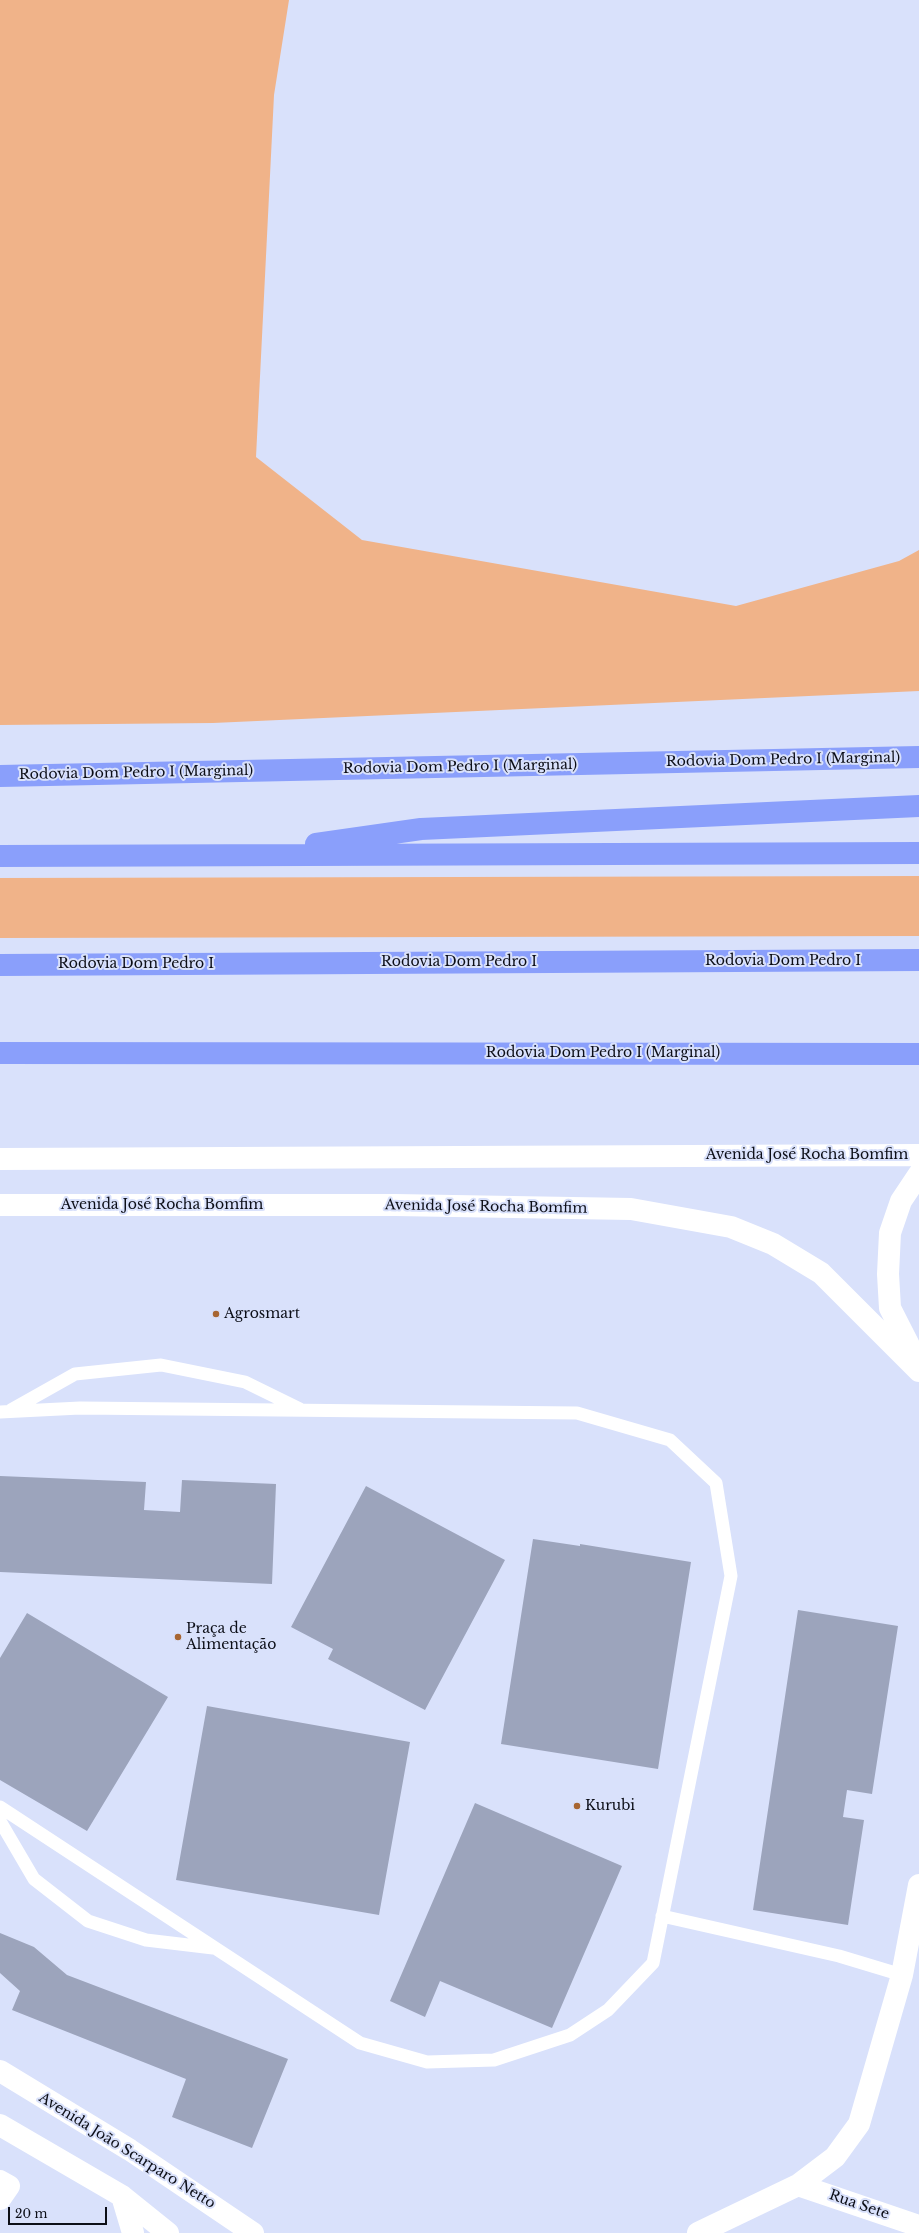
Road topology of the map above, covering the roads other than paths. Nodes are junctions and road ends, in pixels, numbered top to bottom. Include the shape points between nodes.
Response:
1 (919, 756) edge
2 (0, 776) edge
3 (919, 806) edge
4 (919, 853) edge
5 (0, 856) edge
6 (232, 856) junction
7 (919, 960) edge
8 (0, 965) edge
9 (0, 1053) edge
10 (919, 1054) edge
11 (919, 1155) edge
12 (0, 1159) edge
13 (919, 1174) edge
14 (0, 1205) edge
15 (919, 1366) edge
16 (919, 1372) edge
17 (304, 1410) junction
18 (4, 1412) edge
19 (0, 1807) edge
20 (0, 1821) edge
21 (919, 1884) edge
22 (662, 1916) junction
23 (215, 1948) junction
24 (902, 1975) junction
25 (0, 2071) edge
26 (0, 2125) edge
27 (0, 2181) edge
28 (798, 2185) junction
29 (122, 2196) junction
30 (0, 2199) edge
31 (919, 2226) edge
32 (133, 2233) edge
33 (168, 2233) edge
34 (253, 2233) edge
35 (698, 2233) edge

1 - 2 highway, Rodovia Dom Pedro I (Marginal)
3 - 6 highway via 421,830
4 - 6 highway
5 - 6 highway
7 - 8 highway, Rodovia Dom Pedro I
9 - 10 highway, Rodovia Dom Pedro I (Marginal)
11 - 12 street, Avenida José Rocha Bomfim
13 - 15 street via 901,1201 890,1233 888,1274 890,1308
14 - 16 street, Avenida José Rocha Bomfim via 395,1205 630,1209 731,1227 773,1244 821,1273
17 - 18 lane via 80,1408
17 - 18 lane via 245,1382 161,1366 75,1374
17 - 22 lane via 577,1413 670,1440 716,1483 731,1576
19 - 23 lane
20 - 23 lane via 34,1880 88,1921 146,1940
21 - 24 street
22 - 23 lane via 653,1963 608,2010 570,2035 494,2060 428,2062 360,2043
22 - 24 lane via 839,1956
24 - 28 street via 858,2124 835,2158
25 - 34 street, Avenida João Scarparo Netto via 130,2150
26 - 29 street
27 - 30 street via 9,2186
28 - 31 street, Rua Sete
28 - 35 street
29 - 32 street
29 - 33 street

